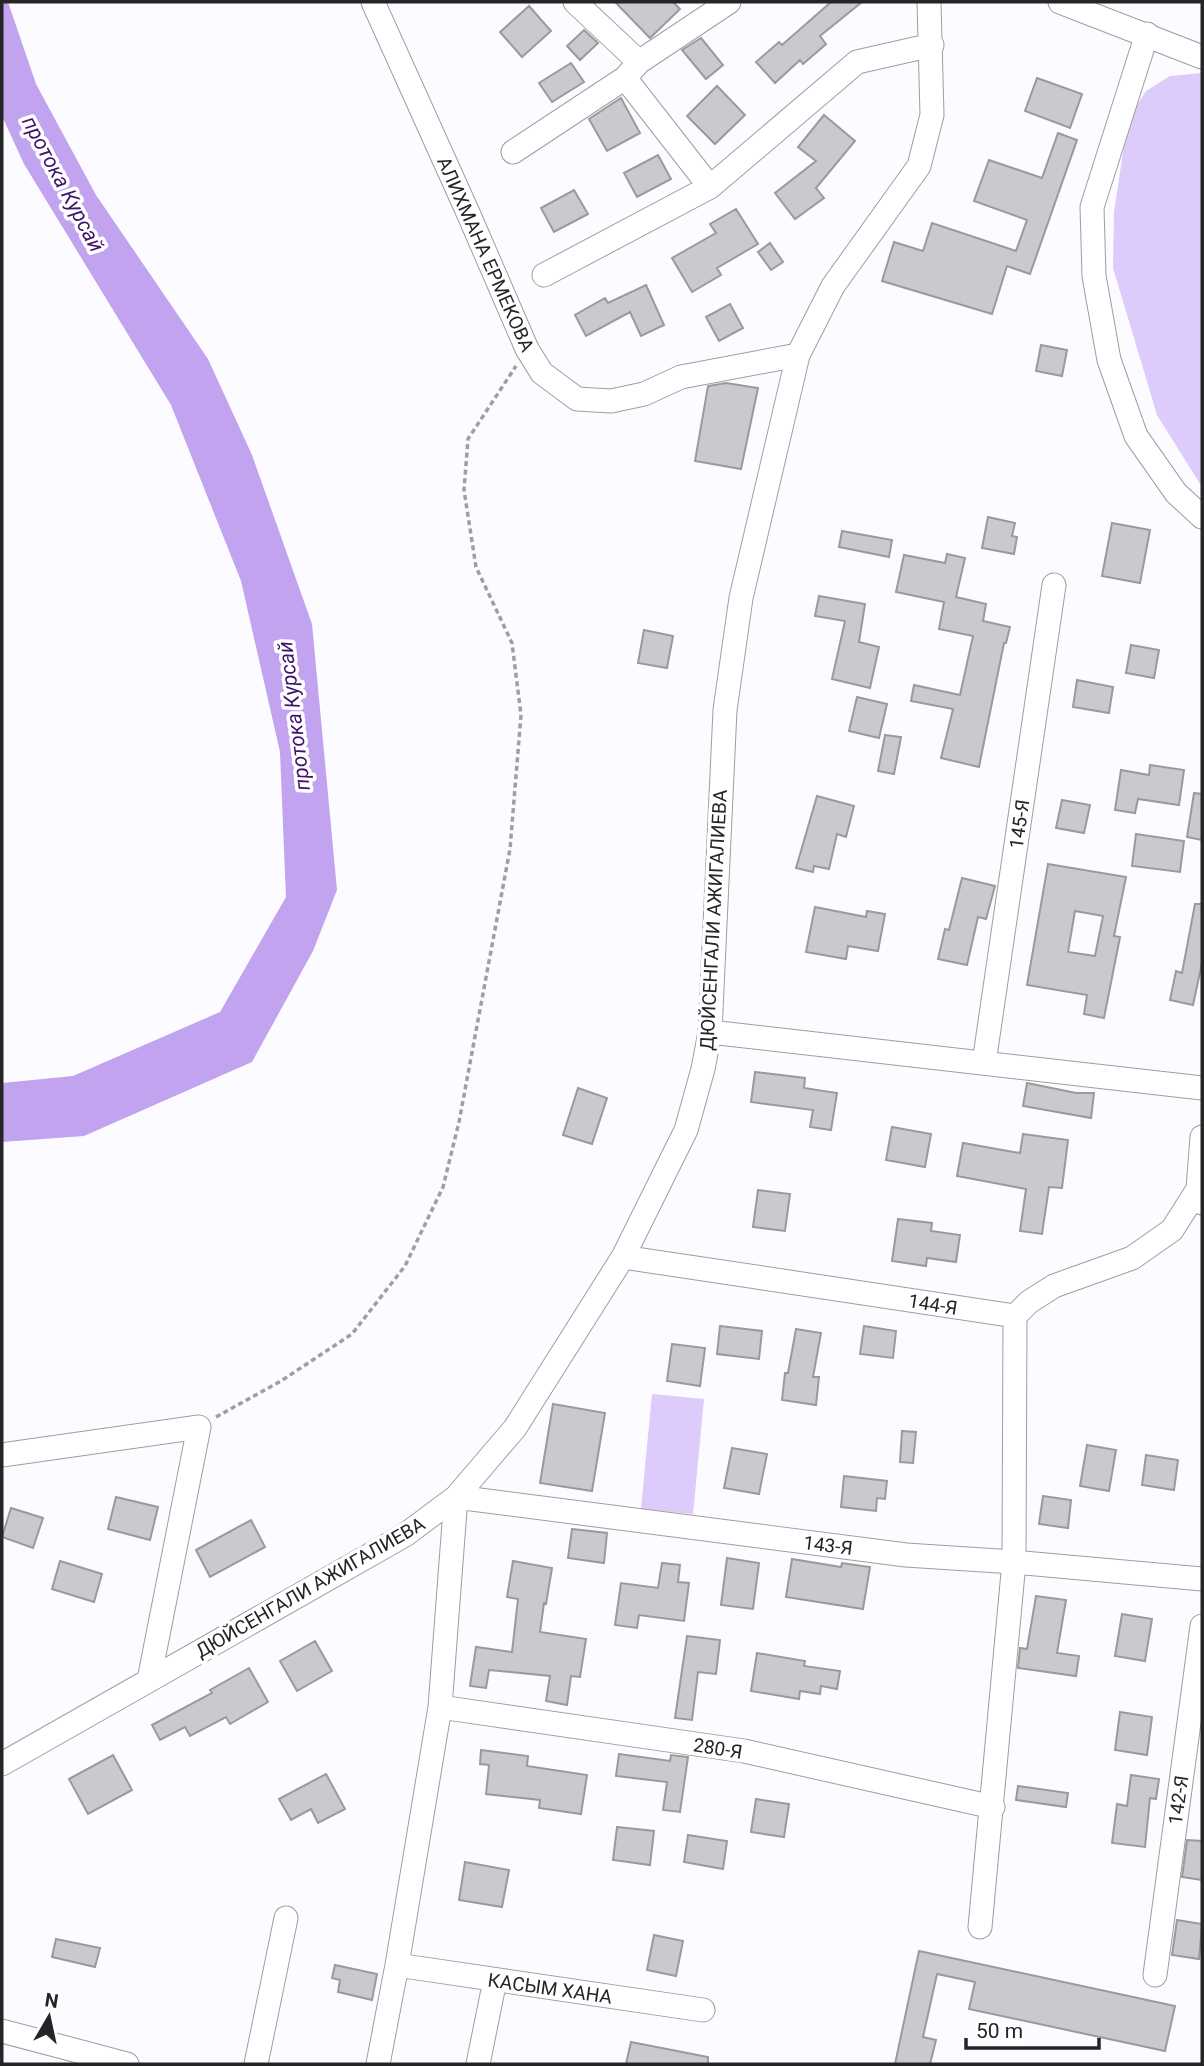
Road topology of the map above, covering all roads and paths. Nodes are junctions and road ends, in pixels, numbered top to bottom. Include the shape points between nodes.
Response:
1 (373, 2) edge
2 (575, 2) edge
3 (729, 2) edge
4 (929, 2) edge
5 (1060, 2) edge
6 (1147, 34) junction
7 (932, 45) junction
8 (1202, 57) edge
9 (632, 70) junction
10 (513, 152) dead end
11 (710, 187) junction
12 (544, 275) dead end
13 (527, 349) junction
14 (798, 355) junction
15 (1202, 517) edge
16 (1054, 585) dead end
17 (710, 1032) junction
18 (984, 1063) junction
19 (1202, 1088) edge
20 (1202, 1138) edge
21 (1201, 1194) edge
22 (622, 1257) junction
23 (1015, 1317) junction
24 (199, 1427) junction
25 (2, 1455) edge
26 (456, 1497) junction
27 (1014, 1562) junction
28 (1202, 1579) edge
29 (1202, 1626) edge
30 (149, 1680) junction
31 (440, 1707) junction
32 (2, 1764) edge
33 (993, 1807) junction
34 (286, 1919) dead end
35 (980, 1927) dead end
36 (397, 1965) junction
37 (1155, 1975) dead end
38 (495, 1980) junction
39 (703, 2010) dead end
40 (2, 2031) edge
41 (127, 2064) edge
42 (256, 2064) edge
43 (377, 2064) edge
44 (478, 2064) edge

1 - 13 street, АЛИХМАНА ЕРМЕКОВА
2 - 9 street
3 - 9 street
4 - 7 street, ДЮЙСЕНГАЛИ АЖИГАЛИЕВА
5 - 6 street
6 - 8 street
6 - 15 street via 1093,207 1094,275 1109,360 1136,436 1176,493
7 - 11 street via 857,62
7 - 14 street, ДЮЙСЕНГАЛИ АЖИГАЛИЕВА via 932,115 919,166 833,286
9 - 10 street
9 - 11 street
11 - 12 street
13 - 14 street, АЛИХМАНА ЕРМЕКОВА via 542,373 577,399 611,401 644,394 681,377
13 - 24 path via 468,439 464,490 476,567 512,643 521,715 510,849 443,1187 405,1265 352,1334
14 - 17 street, ДЮЙСЕНГАЛИ АЖИГАЛИЕВА via 741,598 725,710
16 - 18 street, 145-Я
17 - 18 street
17 - 22 street, ДЮЙСЕНГАЛИ АЖИГАЛИЕВА via 686,1130
18 - 19 street
20 - 21 street
21 - 23 street via 1172,1230 1132,1258 1054,1286
22 - 23 street, 144-Я
22 - 26 street, ДЮЙСЕНГАЛИ АЖИГАЛИЕВА via 515,1428
23 - 27 street
24 - 25 street
24 - 30 street
26 - 27 street, 143-Я via 906,1555
26 - 30 street, ДЮЙСЕНГАЛИ АЖИГАЛИЕВА via 405,1535
26 - 31 street
27 - 28 street, 143-Я
27 - 33 street
29 - 37 street, 142-Я
30 - 32 street, ДЮЙСЕНГАЛИ АЖИГАЛИЕВА
31 - 33 street, 280-Я via 744,1751
31 - 36 street
33 - 35 street
34 - 42 street
36 - 38 street, КАСЫМ ХАНА
36 - 43 street
38 - 39 street, КАСЫМ ХАНА
38 - 44 street
40 - 41 street

